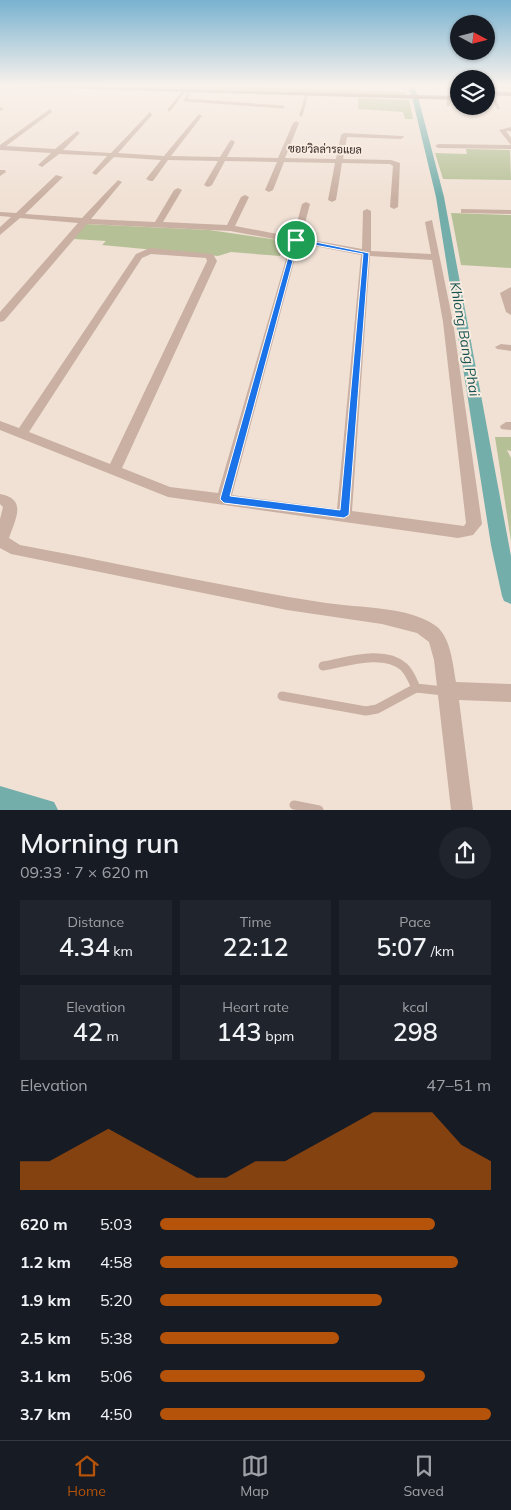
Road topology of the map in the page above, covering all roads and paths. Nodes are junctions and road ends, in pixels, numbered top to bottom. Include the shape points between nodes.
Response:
1 (34, 123) edge
2 (142, 123) edge
3 (194, 123) edge
4 (296, 123) dead end
5 (511, 129) edge
6 (77, 133) dead end
7 (400, 137) dead end
8 (232, 142) dead end
9 (511, 143) edge
10 (438, 146) dead end
11 (0, 148) edge
12 (511, 148) edge
13 (58, 151) junction
14 (112, 154) junction
15 (167, 158) junction
16 (224, 159) junction
17 (281, 160) junction
18 (339, 160) junction
19 (42, 165) dead end
20 (96, 173) dead end
21 (59, 177) dead end
22 (150, 179) dead end
23 (118, 182) dead end
24 (208, 186) dead end
25 (178, 190) dead end
26 (269, 190) dead end
27 (245, 196) dead end
28 (332, 200) dead end
29 (306, 204) dead end
30 (394, 207) dead end
31 (367, 211) dead end
32 (464, 211) dead end
33 (511, 212) edge
34 (0, 214) edge
35 (17, 216) junction
36 (84, 221) junction
37 (429, 222) dead end
38 (158, 224) junction
39 (230, 228) junction
40 (0, 232) edge
41 (296, 240) junction
42 (366, 253) junction
43 (435, 257) junction
44 (511, 290) edge
45 (511, 312) edge
46 (0, 319) edge
47 (0, 425) edge
48 (21, 434) junction
49 (114, 472) junction
50 (0, 499) edge
51 (224, 499) junction
52 (344, 515) junction
53 (323, 666) dead end
54 (416, 688) junction
55 (448, 691) junction
56 (511, 693) edge
57 (282, 696) dead end
58 (294, 805) dead end
59 (319, 810) edge
60 (462, 810) edge

1 - 11 street
2 - 14 street
3 - 15 street
4 - 17 street
5 - 9 street via 502,130
6 - 13 street
7 - 18 street via 344,136
8 - 16 street
10 - 12 street
11 - 13 street, ซอยวิลล่ารอแยล
13 - 14 street, ซอยวิลล่ารอแยล
13 - 19 street
14 - 15 street, ซอยวิลล่ารอแยล
14 - 20 street
15 - 16 street, ซอยวิลล่ารอแยล
15 - 22 street
16 - 17 street, ซอยวิลล่ารอแยล
16 - 24 street
17 - 18 street, ซอยวิลล่ารอแยล
17 - 26 street
18 - 28 street
18 - 30 street, ซอยวิลล่ารอแยล via 394,162 397,165
21 - 35 street
23 - 36 street
25 - 38 street
27 - 39 street
29 - 41 street
31 - 42 street
32 - 33 street
34 - 35 street
35 - 36 street
35 - 40 street
36 - 38 street
36 - 46 street
37 - 43 street
38 - 39 street
39 - 41 street
41 - 42 street
41 - 51 street
42 - 43 street
42 - 52 street
43 - 52 street via 448,322 474,524 468,531 458,532
44 - 45 street via 504,293
47 - 48 street
48 - 49 street
48 - 49 street via 139,256 150,251 210,256 212,261
49 - 51 street via 168,492
50 - 55 street via 10,505 1,539 17,550 328,610 407,622 424,628 437,641
51 - 52 street
53 - 54 lane via 379,658 392,660 403,666
54 - 55 lane
54 - 57 lane via 366,711
55 - 56 street
55 - 60 street
58 - 59 lane

